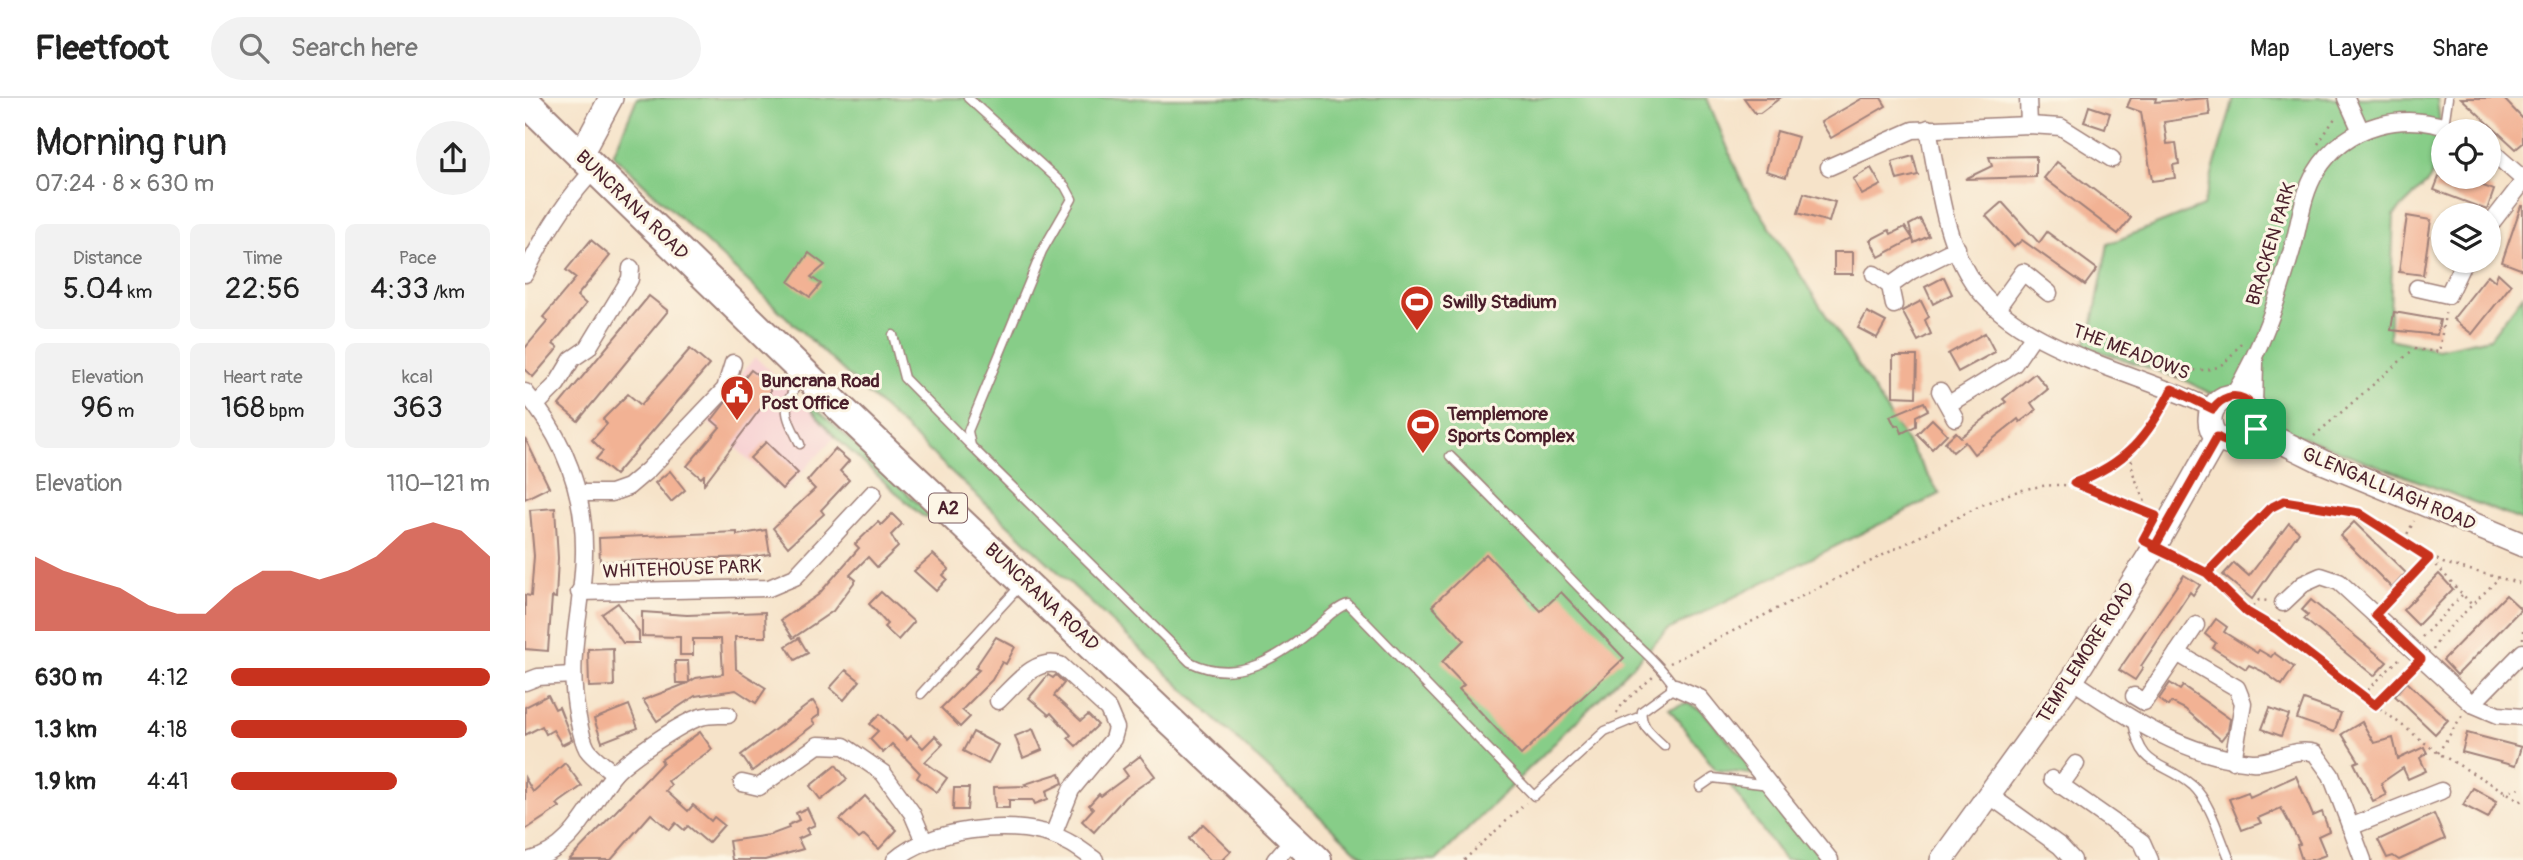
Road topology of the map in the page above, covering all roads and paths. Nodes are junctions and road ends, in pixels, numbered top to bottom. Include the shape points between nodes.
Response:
1 (611, 98) edge
2 (968, 98) edge
3 (2028, 98) edge
4 (2448, 98) edge
5 (525, 101) edge
6 (2348, 102) edge
7 (2449, 119) edge
8 (2029, 125) junction
9 (2431, 125) edge
10 (1928, 128) junction
11 (2361, 131) junction
12 (2315, 148) dead end
13 (2112, 159) dead end
14 (2501, 160) edge
15 (588, 162) junction
16 (1829, 167) dead end
17 (2523, 180) edge
18 (2501, 210) edge
19 (1957, 248) junction
20 (631, 268) dead end
21 (2459, 273) edge
22 (525, 274) edge
23 (1874, 274) dead end
24 (1890, 286) junction
25 (2417, 288) dead end
26 (2049, 293) dead end
27 (2448, 295) junction
28 (1894, 305) dead end
29 (1997, 307) junction
30 (2248, 334) dead end
31 (893, 335) dead end
32 (2033, 336) junction
33 (2255, 360) junction
34 (733, 363) dead end
35 (804, 373) junction
36 (2172, 389) junction
37 (525, 392) edge
38 (1948, 404) dead end
39 (536, 405) junction
40 (2213, 409) junction
41 (2248, 410) junction
42 (2217, 437) junction
43 (800, 444) dead end
44 (971, 446) junction
45 (2293, 448) junction
46 (2131, 453) junction
47 (1450, 456) dead end
48 (2074, 483) junction
49 (579, 493) junction
50 (873, 493) dead end
51 (2149, 512) junction
52 (2156, 516) dead end
53 (2415, 519) dead end
54 (2404, 540) junction
55 (2523, 545) edge
56 (2154, 548) junction
57 (2429, 558) junction
58 (2207, 573) junction
59 (2499, 578) junction
60 (1025, 580) junction
61 (2523, 584) edge
62 (579, 592) junction
63 (2463, 594) junction
64 (2259, 600) dead end
65 (2283, 603) dead end
66 (2472, 605) junction
67 (2247, 612) junction
68 (2375, 615) junction
69 (2196, 625) dead end
70 (2523, 625) edge
71 (2523, 641) edge
72 (2523, 652) edge
73 (2177, 653) junction
74 (2419, 656) junction
75 (1663, 668) junction
76 (572, 675) junction
77 (2072, 680) junction
78 (525, 682) edge
79 (1675, 687) junction
80 (921, 694) dead end
81 (2363, 695) junction
82 (2134, 696) dead end
83 (998, 701) dead end
84 (2472, 704) junction
85 (2375, 705) junction
86 (728, 715) dead end
87 (1641, 716) junction
88 (2523, 717) edge
89 (2133, 722) junction
90 (1605, 731) junction
91 (1664, 746) dead end
92 (2438, 753) junction
93 (2233, 761) junction
94 (2076, 764) dead end
95 (614, 774) junction
96 (742, 783) dead end
97 (1772, 785) junction
98 (1700, 787) dead end
99 (2523, 787) edge
100 (2441, 791) dead end
101 (2504, 793) junction
102 (1989, 795) junction
103 (1534, 796) junction
104 (2523, 802) edge
105 (2350, 827) junction
106 (1053, 835) junction
107 (1294, 838) junction
108 (924, 841) junction
109 (530, 860) edge
110 (895, 860) edge
111 (1094, 860) edge
112 (1275, 860) edge
113 (1317, 860) edge
114 (1464, 860) edge
115 (1830, 860) edge
116 (1942, 860) edge
117 (2073, 860) edge
118 (2150, 860) edge
119 (2230, 860) edge
120 (2363, 860) edge

1 - 15 main road
2 - 44 lane via 1065,186 1072,199 1042,251 989,379 968,431
3 - 8 street
4 - 7 lane
5 - 15 highway, BUNCRANA ROAD / A2
6 - 11 street
6 - 12 path
8 - 10 street
8 - 13 street via 2061,127
9 - 11 street, BRACKEN PARK via 2405,120
10 - 16 street via 1890,139
10 - 19 street, THE MEADOWS via 1944,211
11 - 33 street, BRACKEN PARK via 2329,154 2314,174
14 - 17 street
15 - 22 street
15 - 35 highway, BUNCRANA ROAD / A2
17 - 18 street
19 - 24 street
19 - 29 street, THE MEADOWS via 1971,280
20 - 39 street via 630,279 587,348 572,359 557,384
21 - 27 street
23 - 24 street
24 - 28 street
25 - 27 street
26 - 29 street via 2023,272
27 - 45 path via 2439,352 2414,349 2319,433
29 - 32 street, THE MEADOWS
30 - 36 path via 2220,367 2182,370
31 - 44 lane via 904,378
32 - 36 street, THE MEADOWS
32 - 38 street via 2014,364
33 - 41 street, BRACKEN PARK
33 - 41 street, BRACKEN PARK
34 - 49 street via 725,389 649,470 611,493
35 - 43 lane via 785,404
35 - 60 highway, BUNCRANA ROAD / A2
36 - 40 street, THE MEADOWS
36 - 46 path
37 - 39 street, WHITEHOUSE PARK
39 - 49 street, WHITEHOUSE PARK via 549,421
40 - 41 main road via 2221,399
40 - 42 main road via 2210,424
41 - 42 main road via 2252,436 2231,444
41 - 45 main road, GLENGALLIAGH ROAD
42 - 56 main road, TEMPLEMORE ROAD
44 - 103 lane via 1190,662 1231,671 1266,662 1348,604
45 - 55 main road, GLENGALLIAGH ROAD
46 - 48 path
46 - 51 path via 2133,473
47 - 75 lane via 1545,548 1637,648
48 - 51 path
48 - 75 path via 2044,485 1997,498
49 - 62 street, WHITEHOUSE PARK via 584,549
50 - 62 street, WHITEHOUSE PARK via 795,577 769,588
51 - 52 path
53 - 54 path
54 - 57 path
54 - 58 path via 2359,513 2284,501 2270,508
56 - 58 path
56 - 77 main road, TEMPLEMORE ROAD
57 - 59 path
57 - 63 path
57 - 68 path
58 - 67 path
59 - 61 path
59 - 66 path
60 - 80 lane
60 - 107 highway, BUNCRANA ROAD / A2
62 - 76 street, WHITEHOUSE PARK
63 - 66 path
63 - 74 path
64 - 67 path
65 - 68 street via 2303,584 2321,576 2339,582
66 - 74 path
67 - 81 path
68 - 74 street
69 - 73 street
70 - 71 path
72 - 84 street
73 - 82 street via 2144,702
73 - 93 street via 2237,688 2243,704
74 - 81 path
74 - 84 street
74 - 85 path
75 - 79 lane
75 - 90 path via 1623,703
76 - 78 street
76 - 95 street, WHITEHOUSE PARK via 573,698 587,749
77 - 89 street
77 - 102 main road, TEMPLEMORE ROAD
79 - 87 lane
79 - 97 street via 1700,698
81 - 85 path
83 - 106 street via 1035,667 1054,663 1115,720 1113,739 1071,790
84 - 88 street via 2498,715
84 - 92 path
85 - 92 path
86 - 95 street via 700,717 630,758
87 - 90 lane
87 - 91 lane
89 - 93 street
89 - 119 lane via 2137,745 2158,767 2194,787
90 - 103 lane
92 - 101 path
93 - 105 street via 2260,763 2290,753 2315,752 2331,775
94 - 118 street via 2056,783 2142,842
95 - 109 street via 572,833 541,858
96 - 108 street via 759,787 818,746 844,746 883,774 912,813
97 - 98 lane via 1713,778
97 - 115 street
99 - 101 path
100 - 105 street
101 - 104 path
102 - 116 main road, TEMPLEMORE ROAD
102 - 117 street
103 - 114 path
105 - 120 street
106 - 108 street via 988,830
106 - 111 street
107 - 112 street
107 - 113 highway, BUNCRANA ROAD / A2
108 - 110 street

